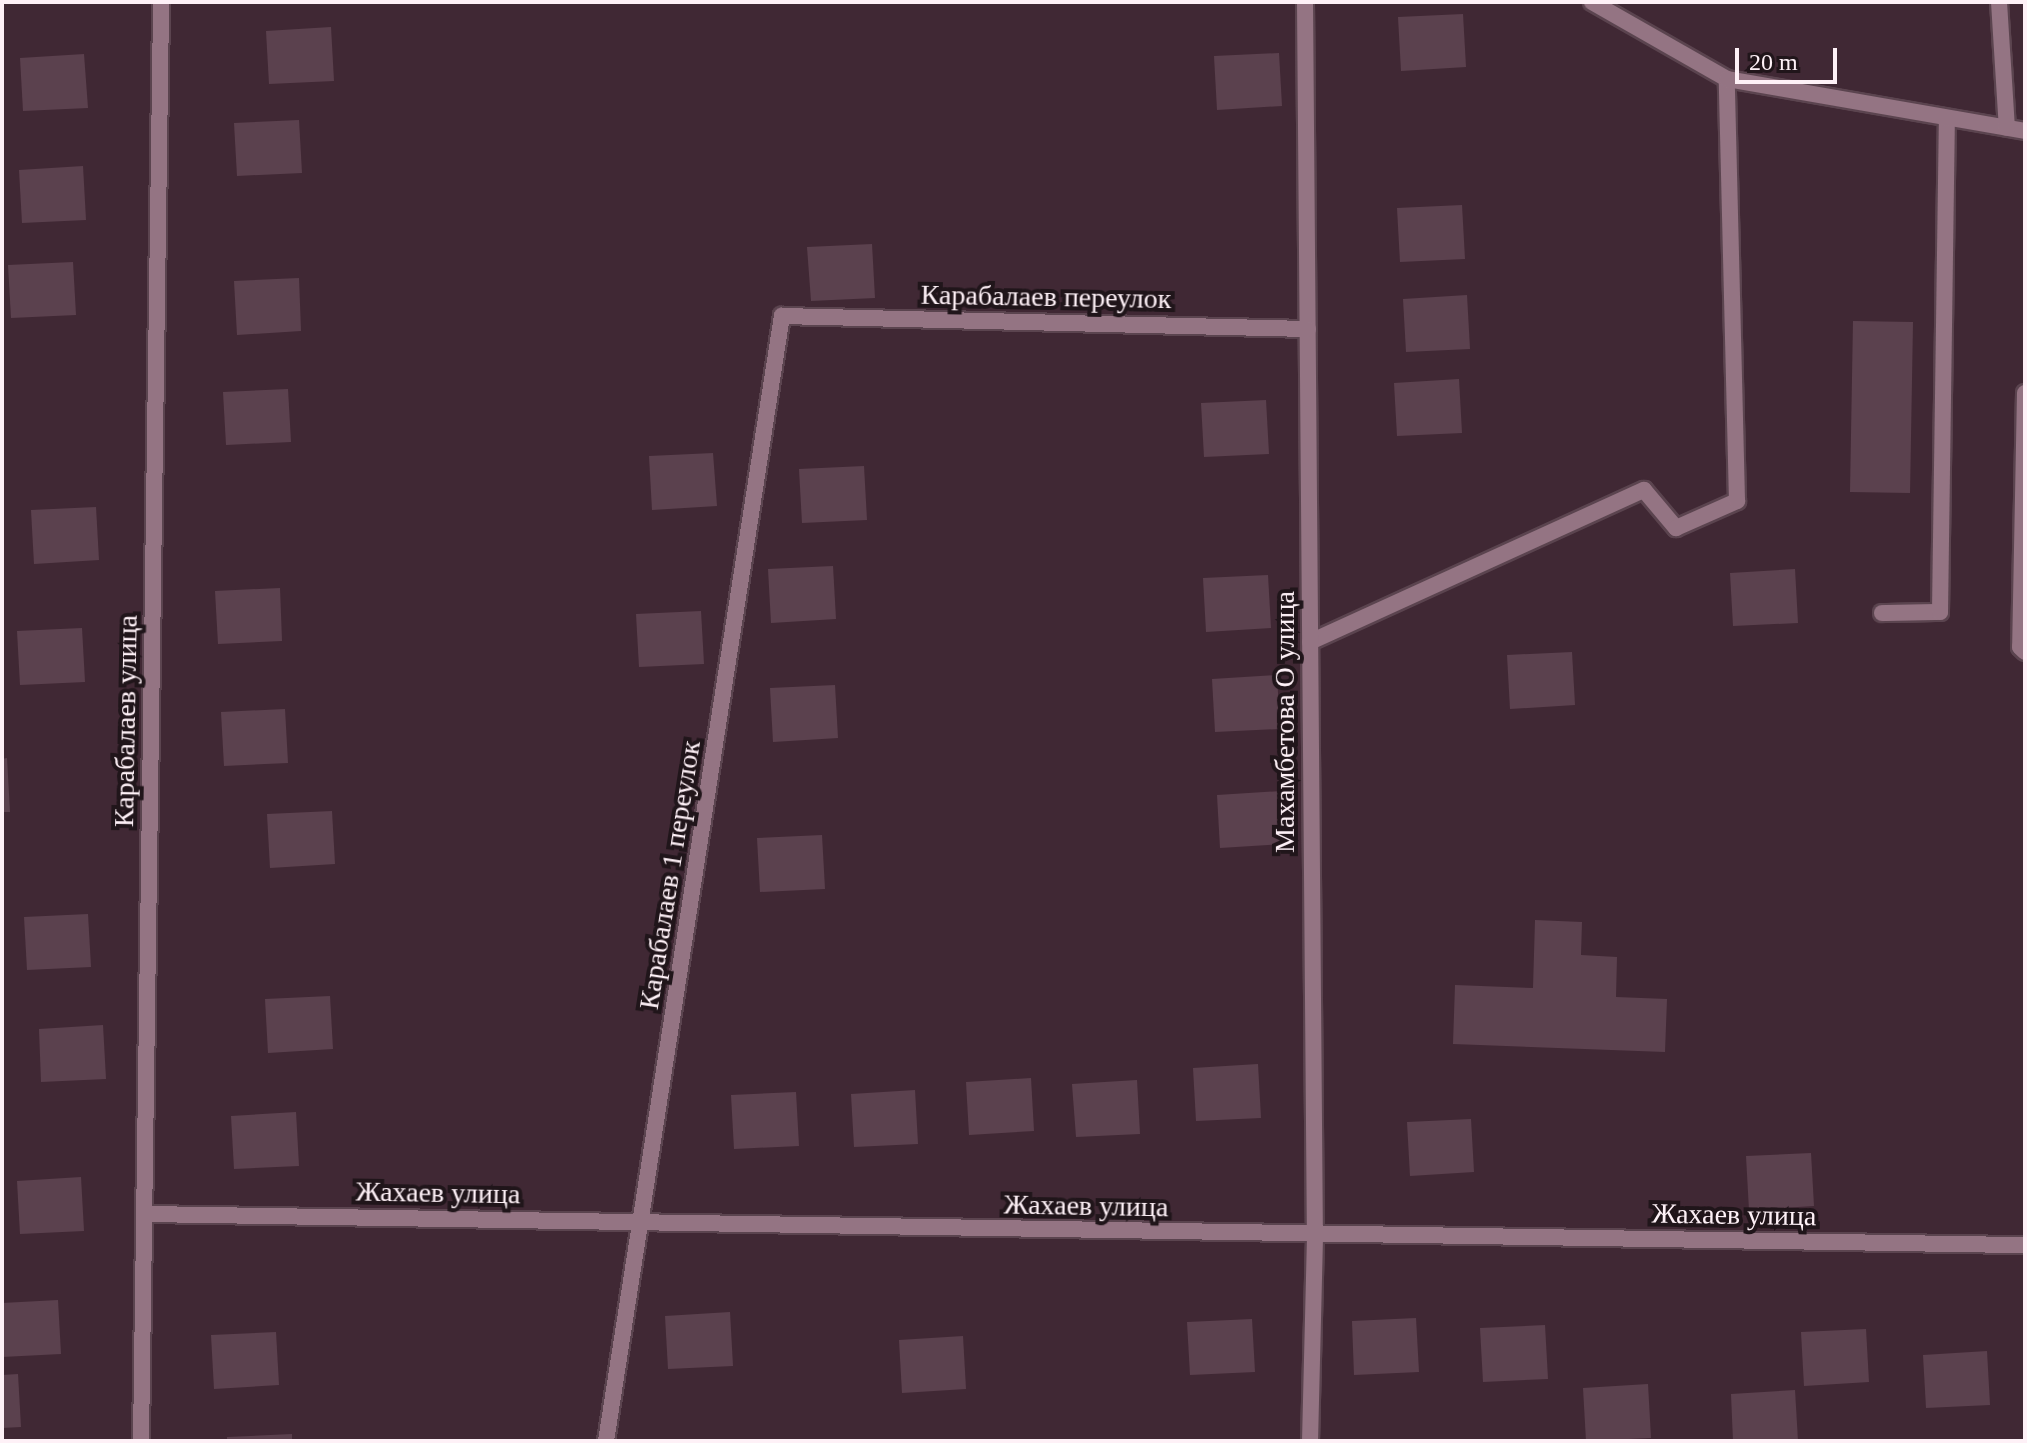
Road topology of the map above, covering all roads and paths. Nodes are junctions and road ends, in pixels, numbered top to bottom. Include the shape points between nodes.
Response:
1 (161, 2) edge
2 (1305, 2) edge
3 (1592, 2) edge
4 (1999, 2) edge
5 (1727, 79) junction
6 (1947, 118) junction
7 (2007, 128) junction
8 (2025, 131) edge
9 (782, 316) joint
10 (1308, 329) junction
11 (2025, 393) edge
12 (1882, 613) dead end
13 (1310, 642) junction
14 (2025, 652) edge
15 (146, 1214) junction
16 (642, 1222) junction
17 (1315, 1237) junction
18 (2025, 1245) edge
19 (141, 1441) edge
20 (606, 1441) edge
21 (1310, 1441) edge

1 - 15 street, Карабалаев улица
2 - 10 street, Махамбетова О улица
3 - 5 street
4 - 7 street
5 - 6 street
5 - 13 street via 1737,501 1676,528 1644,490
6 - 7 street
6 - 12 street via 1940,612
7 - 8 street
9 - 10 street, Карабалаев переулок
9 - 16 street, Карабалаев 1 переулок
10 - 13 street, Махамбетова О улица
11 - 14 street via 2020,647
13 - 17 street, Махамбетова О улица
15 - 16 street, Жахаев улица
15 - 19 street, Карабалаев улица
16 - 17 street, Жахаев улица
16 - 20 street, Карабалаев 1 переулок
17 - 18 street, Жахаев улица
17 - 21 street, Махамбетова О улица

